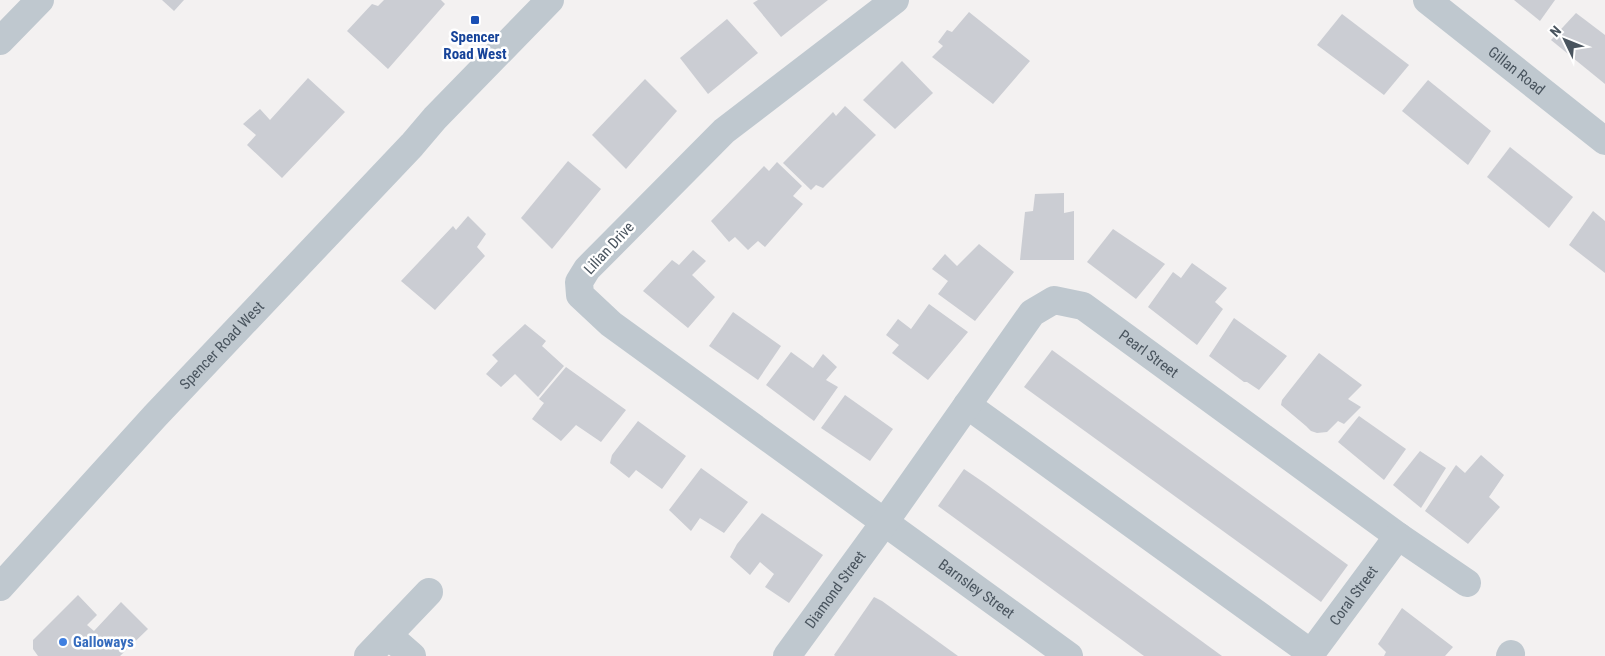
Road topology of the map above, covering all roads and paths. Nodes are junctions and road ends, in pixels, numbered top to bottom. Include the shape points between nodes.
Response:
1 (40, 0) edge
2 (550, 0) edge
3 (895, 0) edge
4 (1428, 0) edge
5 (0, 41) edge
6 (1605, 141) edge
7 (967, 405) junction
8 (884, 523) junction
9 (1398, 536) junction
10 (1466, 583) dead end
11 (0, 587) edge
12 (428, 592) dead end
13 (388, 635) junction
14 (1310, 654) edge
15 (368, 656) edge
16 (412, 656) edge
17 (787, 656) edge
18 (1069, 656) edge

1 - 5 street
2 - 11 street, Spencer Road West via 435,118
3 - 8 street, Lilian Drive via 724,131 587,269 579,282 580,295 611,324
4 - 6 street, Gillan Road
7 - 8 street, Pearl Street
7 - 9 street, Pearl Street via 1032,313 1054,300 1083,306
7 - 14 street
8 - 17 street, Diamond Street
8 - 18 street, Barnsley Street
9 - 10 street, Pearl Street
9 - 14 street, Coral Street
12 - 13 street
13 - 15 street
13 - 16 street

